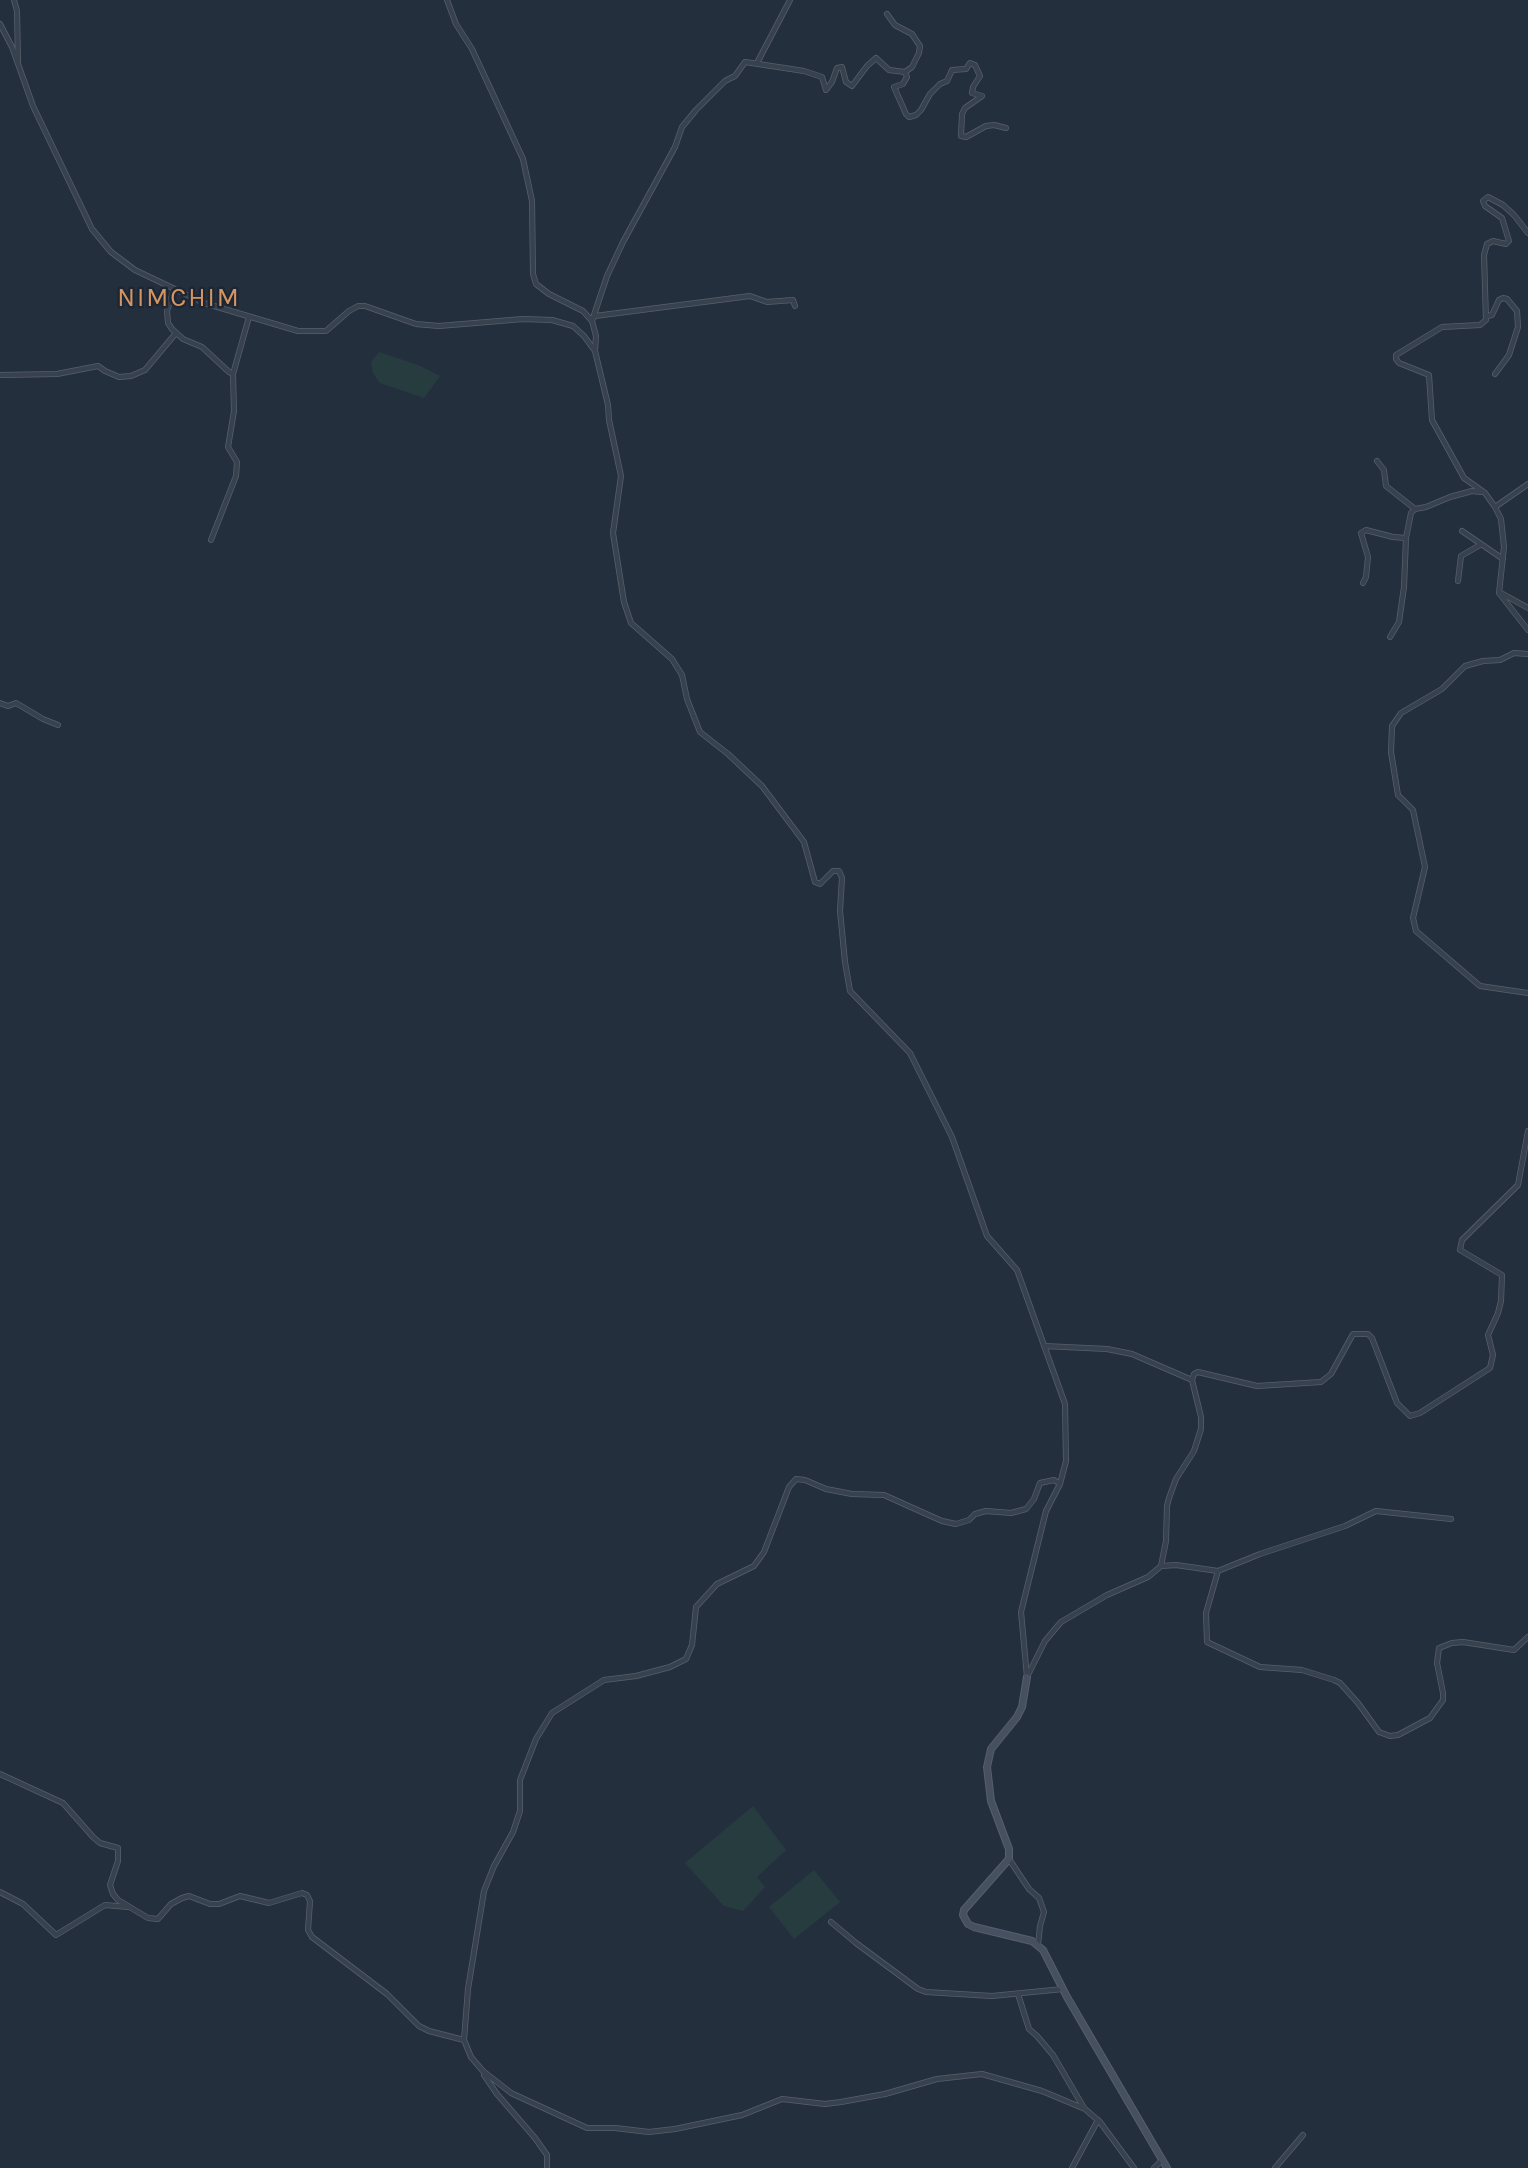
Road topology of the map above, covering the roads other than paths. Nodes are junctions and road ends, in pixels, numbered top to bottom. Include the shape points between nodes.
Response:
1 (14, 0) edge
2 (447, 0) edge
3 (790, 0) edge
4 (887, 14) dead end
5 (0, 24) edge
6 (757, 63) junction
7 (18, 66) junction
8 (905, 72) junction
9 (1006, 128) dead end
10 (1528, 233) edge
11 (174, 289) junction
12 (795, 306) dead end
13 (1487, 316) junction
14 (249, 317) junction
15 (593, 319) junction
16 (176, 333) junction
17 (595, 351) junction
18 (1495, 373) dead end
19 (233, 374) junction
20 (0, 375) edge
21 (1377, 461) dead end
22 (1528, 484) edge
23 (1485, 493) junction
24 (1495, 507) junction
25 (1415, 509) junction
26 (1462, 531) dead end
27 (1406, 538) junction
28 (211, 540) dead end
29 (1481, 545) junction
30 (1503, 559) junction
31 (1458, 581) dead end
32 (1363, 583) dead end
33 (1499, 593) junction
34 (1528, 608) edge
35 (1528, 630) edge
36 (1390, 637) dead end
37 (1528, 654) edge
38 (0, 703) edge
39 (58, 725) dead end
40 (1528, 993) edge
41 (1528, 1131) edge
42 (1044, 1346) junction
43 (1192, 1380) junction
44 (1060, 1484) junction
45 (1451, 1519) dead end
46 (1161, 1566) junction
47 (1218, 1570) junction
48 (1528, 1637) edge
49 (1027, 1678) junction
50 (0, 1774) edge
51 (1009, 1859) junction
52 (0, 1892) edge
53 (132, 1908) junction
54 (831, 1922) dead end
55 (1038, 1945) junction
56 (1063, 1989) junction
57 (1017, 1994) junction
58 (464, 2040) junction
59 (471, 2057) junction
60 (1085, 2109) junction
61 (1098, 2120) junction
62 (1303, 2135) dead end
63 (1162, 2160) junction
64 (547, 2168) edge
65 (1072, 2168) edge
66 (1134, 2168) edge
67 (1154, 2168) edge
68 (1167, 2168) edge
69 (1275, 2168) edge

1 - 7 street
2 - 15 street via 523,159 532,201 536,284
3 - 6 street
4 - 8 street via 920,46 912,67
5 - 7 street
6 - 8 street via 822,77 826,90 837,68 842,67 852,86 876,58 889,70
6 - 15 street via 745,62 682,127 612,265
7 - 11 street via 92,229 111,253
8 - 9 street via 903,84 894,87 909,117 922,110 952,70 975,65 980,76 972,93 982,96 965,107 961,136 986,126
10 - 13 street via 1503,205 1488,197 1483,201 1502,218 1509,241 1486,244
11 - 14 street
11 - 16 street via 167,311 168,323
12 - 15 street via 793,300 767,302 750,296
13 - 18 street via 1503,298 1517,311 1518,327 1509,355
13 - 23 street via 1480,325 1442,327 1396,355 1399,363 1429,375 1432,420 1464,478
14 - 17 street via 314,332 326,331 358,306 416,324 439,326 552,320 573,326
14 - 19 street
15 - 17 street
16 - 19 street via 202,347
16 - 20 street via 145,370 131,376 119,377 98,366 57,374
17 - 42 street via 621,476 613,533 631,623 682,675 700,732 762,786 804,842 816,882 820,884 839,870 850,990 910,1053 952,1137 987,1236 1017,1270
19 - 28 street via 234,411 228,447 238,468
21 - 25 street via 1384,470 1386,486
22 - 24 street
23 - 24 street
23 - 25 street via 1472,491
24 - 30 street via 1501,520
25 - 27 street
26 - 29 street
27 - 32 street via 1366,530 1361,533 1368,557
27 - 36 street via 1399,622
29 - 30 street
29 - 31 street via 1461,556
30 - 33 street
33 - 34 street
33 - 35 street
37 - 40 street via 1514,653 1465,666 1442,689 1401,713 1392,726 1391,752 1398,795 1413,810 1424,867 1413,918 1416,932 1480,986
38 - 39 street via 16,703
41 - 43 street via 1518,1185 1462,1241 1460,1250 1502,1275 1499,1313 1488,1335 1493,1355 1490,1368 1410,1416 1397,1403 1367,1334 1353,1334 1331,1374 1321,1382 1257,1386 1198,1372
42 - 43 street via 1132,1354
42 - 44 street via 1065,1404 1066,1461
43 - 46 street via 1201,1429 1169,1498
44 - 49 street via 1046,1511 1021,1612
44 - 58 street via 1054,1480 1040,1483 1026,1509 986,1511 956,1524 884,1495 852,1494 796,1479 754,1566 717,1584 696,1607 686,1659 636,1676 604,1680 552,1713 536,1739 520,1780 520,1811 513,1832 484,1891
45 - 47 street via 1376,1511
46 - 47 street
46 - 49 street via 1062,1622 1045,1641
47 - 48 street via 1206,1613 1207,1642 1260,1667 1303,1670 1340,1683 1379,1732 1390,1737 1430,1718 1443,1700 1439,1648 1463,1643 1514,1650
49 - 51 street via 1022,1707 991,1749 987,1767 990,1801
50 - 53 street via 63,1803 100,1843 118,1848 110,1885 118,1900
51 - 55 street via 1039,1898 1044,1912
51 - 55 street via 964,1910 964,1919 974,1927
52 - 53 street via 23,1904 56,1935 105,1905
53 - 58 street via 153,1920 189,1896 210,1904 240,1896 269,1903 302,1893 310,1901 308,1930 312,1937 387,1994 418,2026
54 - 57 street via 918,1989 983,1996
55 - 56 street
56 - 57 street
56 - 63 street
57 - 60 street via 1029,2029 1053,2055
58 - 59 street
59 - 60 street via 510,2094 587,2128 675,2129 751,2113 782,2099 841,2102 937,2079 982,2074
59 - 64 street via 547,2155
60 - 61 street
61 - 65 street
61 - 66 street
62 - 69 street
63 - 67 street
63 - 68 street

